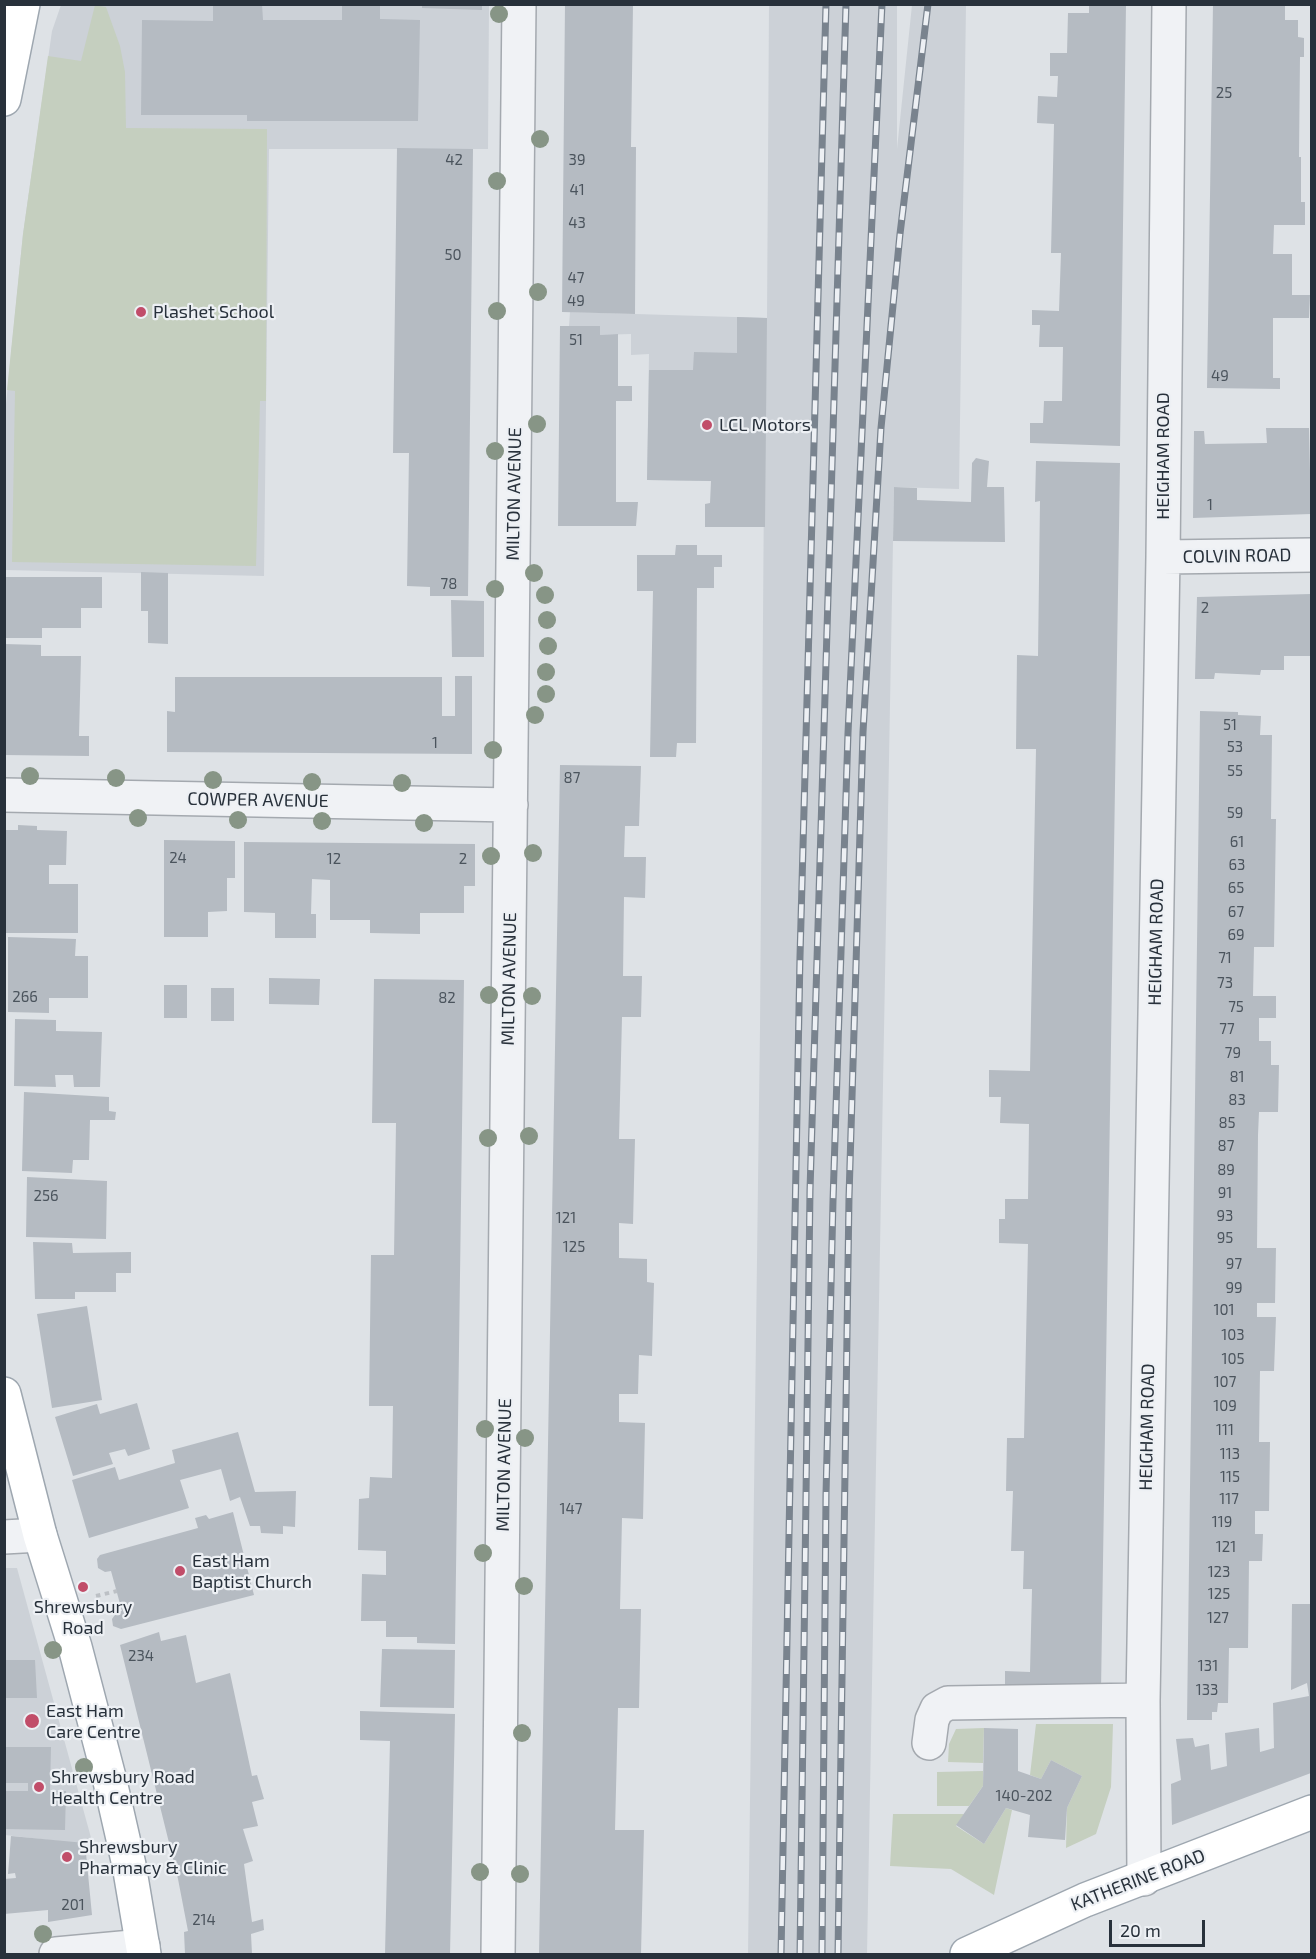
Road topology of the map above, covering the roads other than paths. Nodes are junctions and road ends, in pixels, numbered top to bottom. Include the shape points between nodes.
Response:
1 (23, 4) edge
2 (519, 4) edge
3 (1169, 4) edge
4 (4, 99) edge
5 (1311, 555) edge
6 (1163, 557) junction
7 (4, 795) edge
8 (511, 805) junction
9 (4, 1394) edge
10 (40, 1535) junction
11 (4, 1537) edge
12 (1143, 1700) junction
13 (929, 1743) dead end
14 (1311, 1812) edge
15 (1144, 1879) junction
16 (143, 1950) edge
17 (56, 1954) edge
18 (498, 1954) edge
19 (967, 1954) edge

1 - 4 main road
2 - 8 street, MILTON AVENUE
3 - 6 street, HEIGHAM ROAD
5 - 6 street, COLVIN ROAD
6 - 12 street, HEIGHAM ROAD
7 - 8 street, COWPER AVENUE
8 - 18 street, MILTON AVENUE
9 - 10 main road
10 - 11 street
10 - 16 main road via 109,1777
12 - 13 street via 948,1703 938,1709 932,1720
12 - 15 street, HEIGHAM ROAD
14 - 15 main road, KATHERINE ROAD
15 - 19 main road, KATHERINE ROAD via 1085,1900
16 - 17 street

